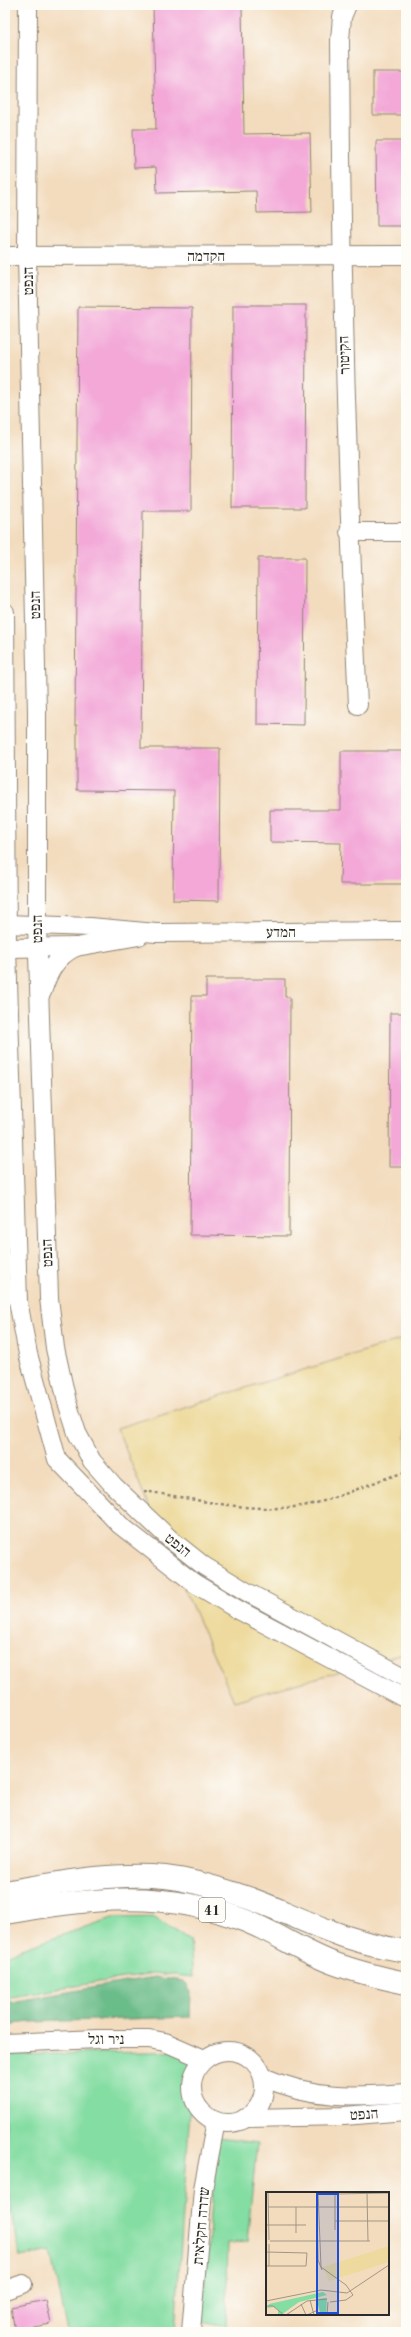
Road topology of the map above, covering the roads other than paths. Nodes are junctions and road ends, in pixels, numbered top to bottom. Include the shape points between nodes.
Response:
1 (28, 5) edge
2 (347, 5) edge
3 (406, 255) edge
4 (5, 256) edge
5 (27, 256) junction
6 (341, 256) junction
7 (349, 532) junction
8 (406, 532) edge
9 (5, 612) edge
10 (358, 705) dead end
11 (6, 867) edge
12 (6, 924) edge
13 (37, 924) junction
14 (406, 931) edge
15 (156, 933) junction
16 (76, 947) junction
17 (6, 948) edge
18 (38, 948) junction
19 (7, 1000) edge
20 (39, 1001) junction
21 (406, 1678) edge
22 (406, 1699) edge
23 (5, 1892) edge
24 (5, 1913) edge
25 (406, 1951) edge
26 (406, 1983) edge
27 (5, 2043) edge
28 (204, 2059) junction
29 (263, 2077) junction
30 (406, 2093) edge
31 (323, 2095) junction
32 (406, 2111) edge
33 (323, 2116) junction
34 (245, 2118) junction
35 (216, 2121) junction
36 (23, 2284) dead end
37 (5, 2290) edge
38 (191, 2332) edge

1 - 5 street, הנפט
2 - 6 street, הקיטור via 342,17 340,40
3 - 6 street, הקדמה
4 - 5 street, הקדמה
5 - 6 street, הקדמה
5 - 13 street, הנפט via 37,712
6 - 7 street, הקיטור
7 - 8 street
7 - 10 street, הקיטור
9 - 11 street, הנפט
11 - 12 street, הנפט
12 - 13 street, המדע
12 - 17 street, הנפט
13 - 15 street, המדע
13 - 18 street, הנפט
14 - 15 street, המדע
15 - 16 street, המדע
16 - 18 street, המדע
16 - 20 street via 67,951 53,966
17 - 18 street, המדע
17 - 19 street, הנפט
18 - 20 street, הנפט
19 - 22 street, הנפט via 18,1301 28,1354 57,1459 120,1525 194,1583 235,1608
20 - 21 street, הנפט via 49,1298 55,1348 67,1402 77,1433 92,1461 150,1521 204,1566
23 - 25 highway, 41 via 74,1881 131,1876 165,1877 240,1895 327,1930
24 - 26 highway, 41 via 81,1900 179,1902 246,1921 332,1963
27 - 28 street, ניר וגל via 98,2038 149,2039 165,2042
28 - 29 street via 214,2053 238,2052 254,2062
28 - 35 street via 192,2077 193,2099 207,2116
29 - 31 street, הנפט via 304,2092
29 - 34 street via 261,2101
30 - 31 street, הנפט
31 - 33 street
32 - 33 street, הנפט
33 - 34 street, הנפט
34 - 35 street via 226,2123
35 - 38 street, שדרה חקלאית via 203,2189
36 - 37 street

